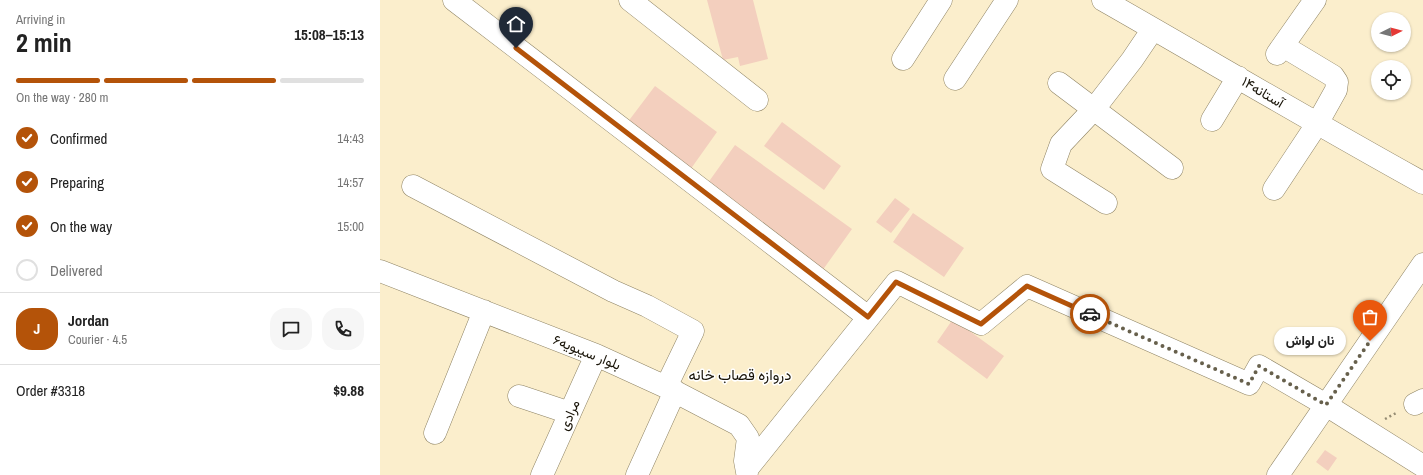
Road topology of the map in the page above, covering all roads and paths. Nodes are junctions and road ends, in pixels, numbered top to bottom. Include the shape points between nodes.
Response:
1 (454, 0) edge
2 (630, 0) edge
3 (941, 0) edge
4 (1007, 0) edge
5 (1103, 0) edge
6 (1315, 0) edge
7 (1153, 29) junction
8 (903, 59) dead end
9 (1238, 77) junction
10 (956, 80) dead end
11 (1059, 83) dead end
12 (757, 100) dead end
13 (1094, 110) junction
14 (1212, 120) dead end
15 (1317, 124) junction
16 (1172, 168) dead end
17 (1423, 183) edge
18 (413, 186) dead end
19 (1274, 189) dead end
20 (1106, 203) dead end
21 (1423, 264) edge
22 (382, 277) edge
23 (484, 311) junction
24 (868, 317) junction
25 (596, 355) junction
26 (671, 389) junction
27 (519, 396) dead end
28 (1419, 402) edge
29 (1326, 405) junction
30 (570, 413) junction
31 (1365, 429) junction
32 (435, 433) dead end
33 (1422, 464) edge
34 (747, 472) edge
35 (542, 475) edge
36 (637, 475) edge
37 (1278, 475) edge

1 - 24 street
2 - 12 street
3 - 8 street
4 - 10 street
5 - 7 street, آستانه۱۴
6 - 15 street via 1280,50 1333,76 1337,82 1336,90
7 - 9 street, آستانه۱۴
7 - 13 street
9 - 14 street
9 - 15 street, آستانه۱۴
11 - 13 street
13 - 16 street
13 - 20 street via 1062,144 1052,169
15 - 17 street, آستانه۱۴
15 - 19 street
18 - 26 street via 693,331
21 - 29 street
22 - 23 street, ۶بلوار سیبویه
23 - 25 street, ۶بلوار سیبویه
23 - 32 street
24 - 29 street via 896,282 981,324 1027,286 1249,384 1259,366
24 - 34 street
25 - 26 street, ۶بلوار سیبویه
25 - 30 street, مرادی
26 - 34 street, ۶بلوار سیبویه via 739,425 748,438 745,461
26 - 36 street
27 - 30 street
28 - 31 path
29 - 31 street
29 - 37 street
30 - 35 street, مرادی
31 - 33 street

